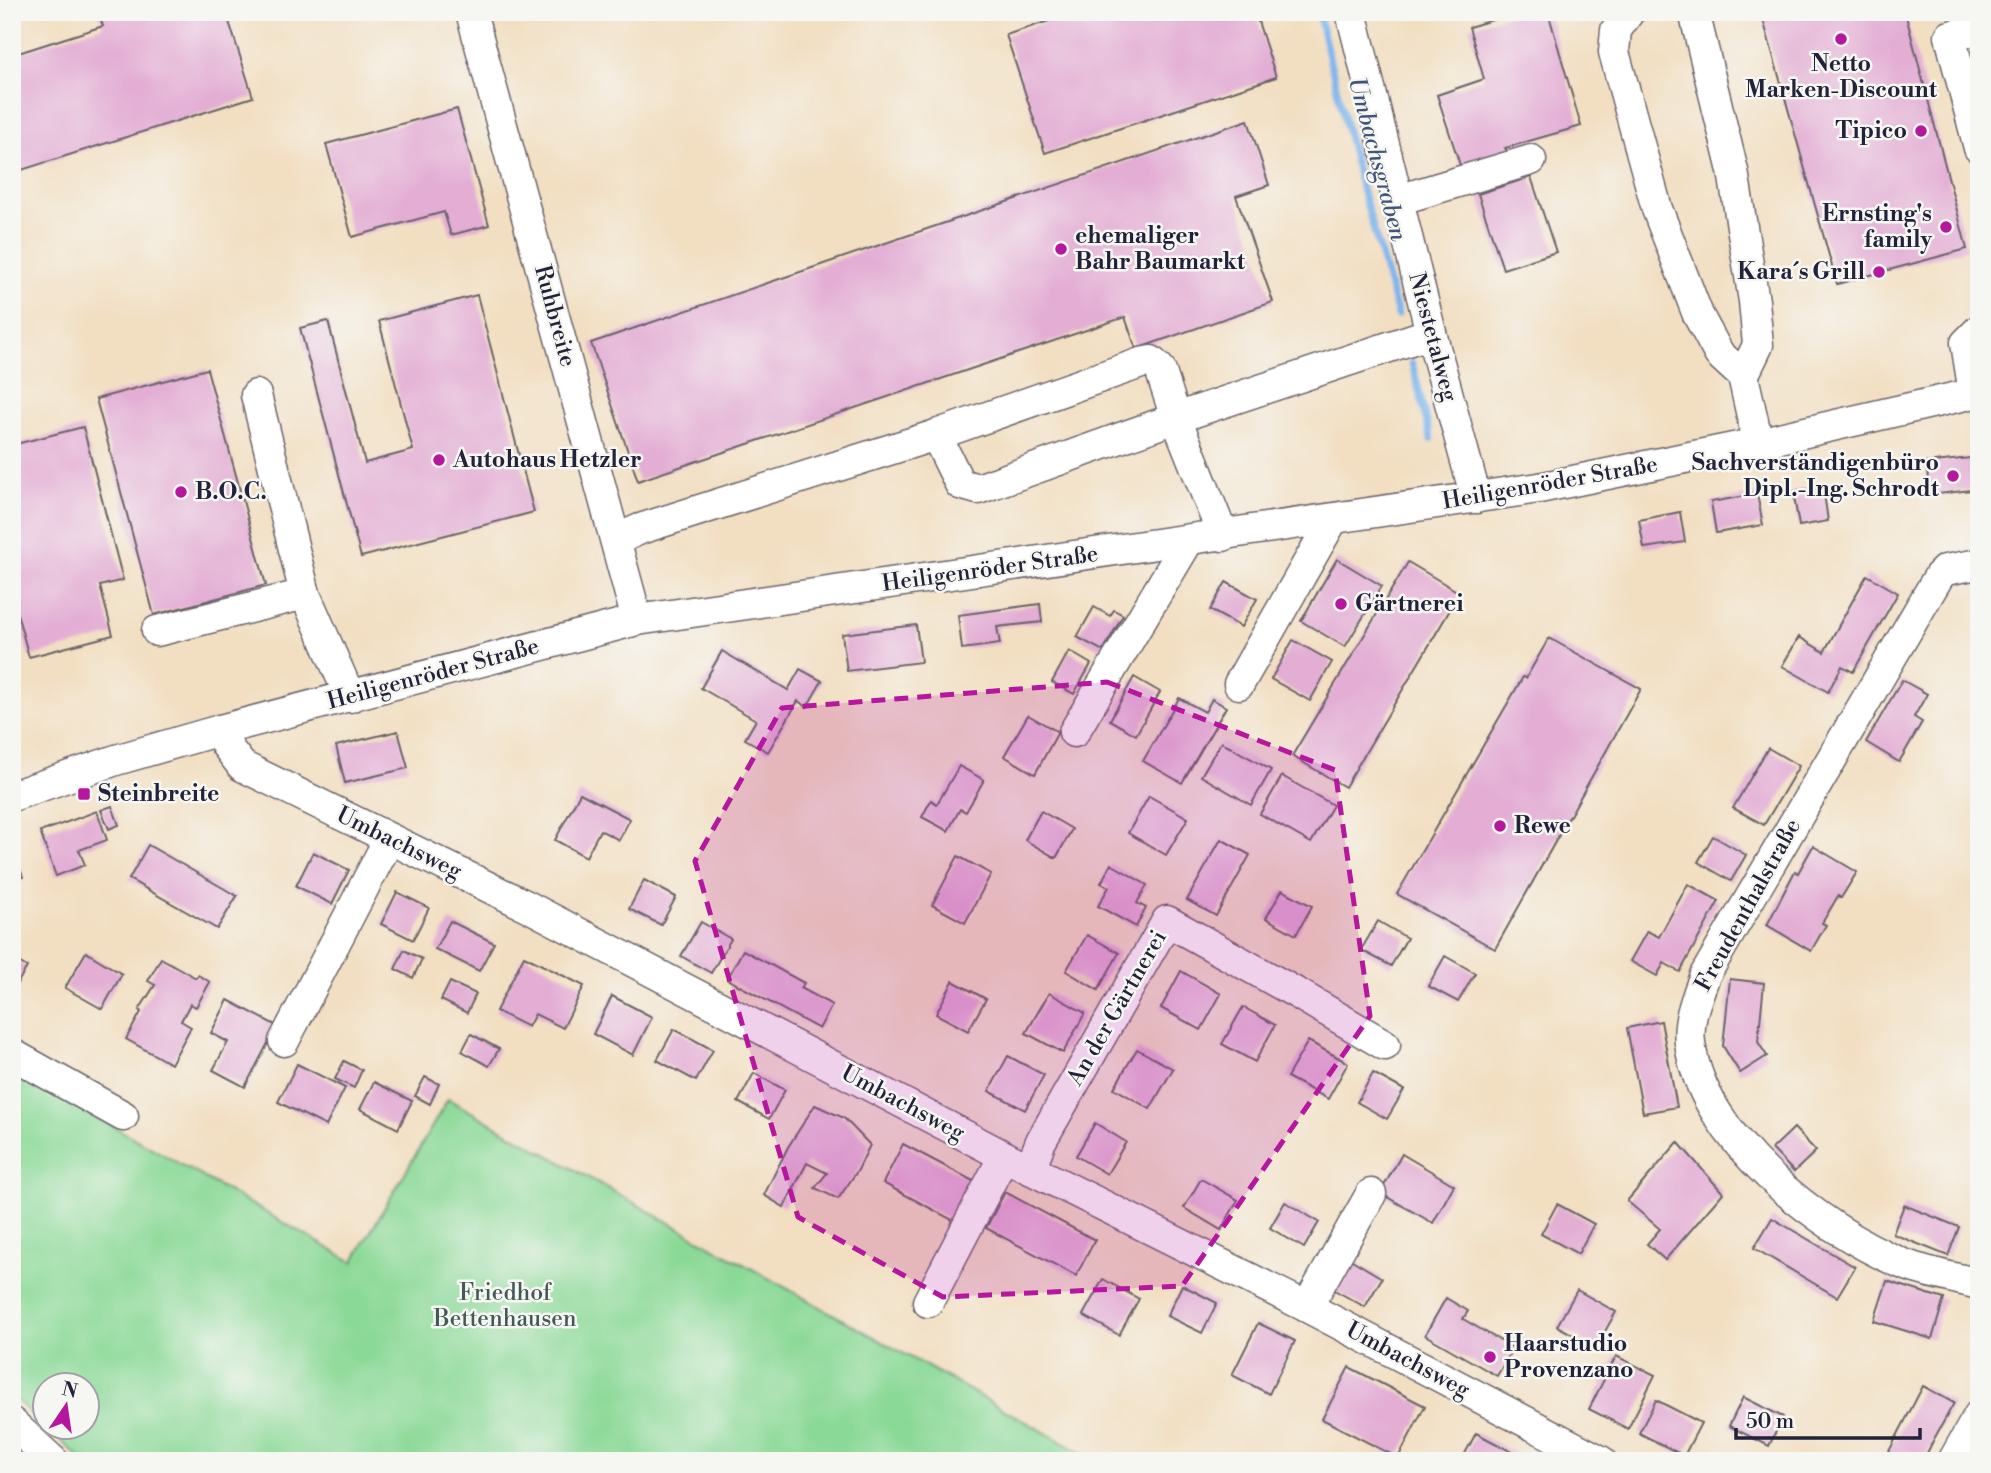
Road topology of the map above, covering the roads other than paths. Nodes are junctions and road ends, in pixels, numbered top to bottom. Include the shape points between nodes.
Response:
1 (471, 12) edge
2 (1351, 12) edge
3 (1629, 12) edge
4 (1693, 12) edge
5 (1979, 30) edge
6 (1979, 148) edge
7 (1531, 160) dead end
8 (1398, 200) junction
9 (1979, 330) edge
10 (1431, 333) junction
11 (1743, 376) junction
12 (1977, 393) edge
13 (257, 395) dead end
14 (1177, 418) junction
15 (936, 435) junction
16 (1758, 443) junction
17 (1476, 498) junction
18 (1333, 519) junction
19 (1223, 536) junction
20 (616, 540) junction
21 (1188, 541) junction
22 (1979, 564) edge
23 (306, 594) junction
24 (637, 620) junction
25 (157, 631) dead end
26 (1239, 684) dead end
27 (349, 696) junction
28 (220, 730) junction
29 (1074, 732) dead end
30 (12, 796) edge
31 (389, 839) junction
32 (284, 1041) dead end
33 (1385, 1045) dead end
34 (12, 1054) edge
35 (123, 1116) dead end
36 (1017, 1162) junction
37 (1371, 1194) dead end
38 (1979, 1284) edge
39 (928, 1302) dead end
40 (1307, 1307) junction
41 (1979, 1415) edge
42 (12, 1423) edge
43 (53, 1461) edge
44 (1601, 1461) edge
45 (1953, 1461) edge

1 - 20 street, Ruhbreite
2 - 8 street, Niestetalweg
3 - 11 street via 1616,30 1614,52 1657,209 1698,315 1719,354
4 - 11 street via 1733,171 1754,301 1758,345
5 - 6 street via 1950,36
7 - 8 street
8 - 10 street, Niestetalweg
9 - 12 street via 1966,342
10 - 14 street
10 - 17 street, Niestetalweg
11 - 16 street
12 - 16 street, Heiligenröder Straße
13 - 23 street
14 - 15 street via 978,489 960,484
14 - 15 street via 1160,369 1151,361
14 - 19 street
15 - 20 street
16 - 17 street, Heiligenröder Straße
17 - 18 street, Heiligenröder Straße
18 - 19 street, Heiligenröder Straße
18 - 26 street
19 - 21 street, Heiligenröder Straße
20 - 24 street, Ruhbreite
21 - 24 street, Heiligenröder Straße
21 - 29 street
22 - 38 street, Freudenthalstraße via 1945,570 1939,576 1704,975 1693,1006 1690,1040 1694,1064 1723,1122 1757,1163 1803,1205 1841,1233 1903,1264
23 - 25 street
23 - 27 street
24 - 27 street, Heiligenröder Straße
27 - 28 street, Heiligenröder Straße
28 - 30 street, Heiligenröder Straße
28 - 31 street, Umbachsweg via 242,766
31 - 32 street
31 - 36 street, Umbachsweg via 529,907
33 - 36 street, An der Gärtnerei via 1167,922 1041,1141
34 - 35 street
36 - 39 street
36 - 40 street, Umbachsweg
37 - 40 street
40 - 44 street, Umbachsweg
41 - 45 street
42 - 43 street

